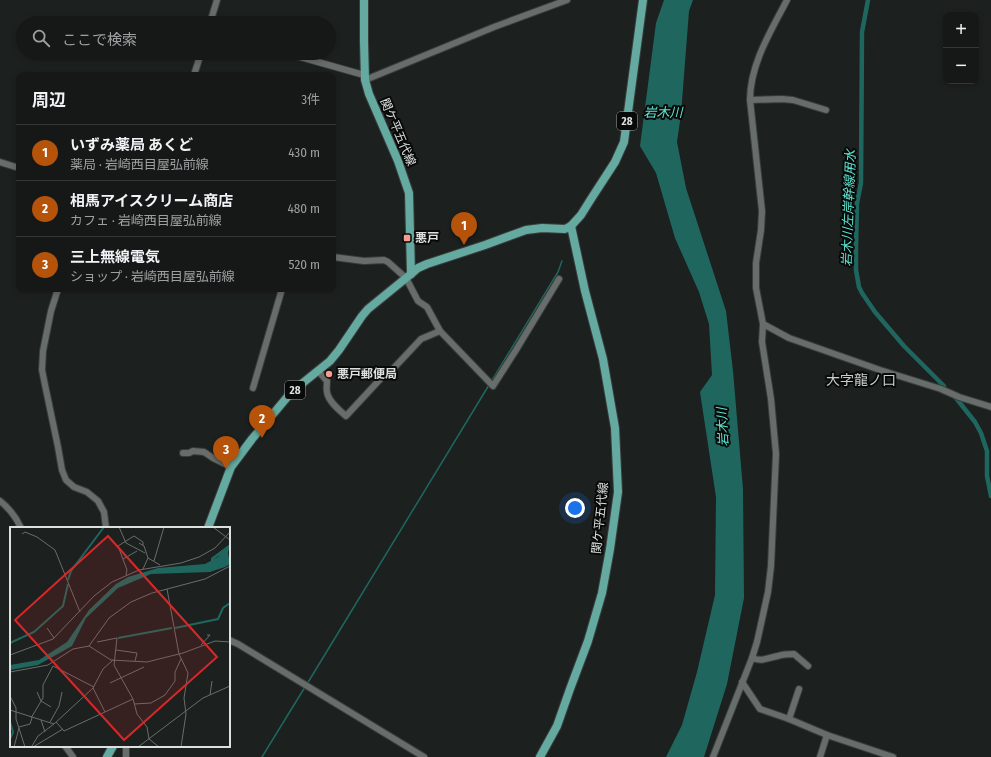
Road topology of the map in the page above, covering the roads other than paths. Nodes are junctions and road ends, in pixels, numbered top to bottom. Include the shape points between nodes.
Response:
1 (217, 0) edge
2 (364, 0) edge
3 (567, 0) edge
4 (643, 0) edge
5 (787, 0) edge
6 (212, 16) edge
7 (199, 60) edge
8 (308, 60) edge
9 (195, 72) edge
10 (365, 78) junction
11 (750, 100) junction
12 (826, 110) dead end
13 (0, 162) edge
14 (16, 167) edge
15 (571, 226) junction
16 (336, 257) edge
17 (408, 276) junction
18 (559, 279) dead end
19 (57, 292) edge
20 (281, 292) edge
21 (762, 324) junction
22 (440, 331) junction
23 (318, 371) junction
24 (253, 388) dead end
25 (991, 407) edge
26 (183, 453) dead end
27 (231, 467) junction
28 (0, 501) edge
29 (21, 527) edge
30 (106, 527) edge
31 (208, 527) edge
32 (230, 640) edge
33 (752, 658) junction
34 (808, 666) dead end
35 (742, 682) junction
36 (799, 689) dead end
37 (789, 719) junction
38 (827, 735) junction
39 (66, 747) edge
40 (112, 747) edge
41 (73, 757) edge
42 (107, 757) edge
43 (424, 757) edge
44 (540, 757) edge
45 (713, 757) edge
46 (820, 757) edge
47 (893, 757) edge

1 - 6 street
2 - 10 main road, 関ケ平五代線
3 - 10 street
4 - 15 main road, 28 via 624,142 615,162 581,215
5 - 11 street via 765,43 753,74
7 - 9 street
8 - 10 street
10 - 17 main road, 関ケ平五代線 via 409,193
11 - 12 street via 793,100
11 - 21 street via 762,212 756,263 756,288
13 - 14 street
15 - 17 main road, 28 via 526,230 427,264
15 - 44 main road, 関ケ平五代線 via 604,367 615,428 618,492 602,593 588,641 557,726
16 - 17 street via 364,261 384,260
17 - 22 street via 418,301 427,307
17 - 23 main road, 28 via 368,309 330,361
18 - 22 street via 494,386
19 - 30 street via 43,351 44,385 66,480 98,501 104,512
20 - 24 street
21 - 25 street via 788,338
21 - 33 street via 776,454 768,592
22 - 23 street via 420,338 346,416 330,400 326,391 326,381
23 - 27 main road, 28 via 289,395
26 - 27 street via 204,452
27 - 31 main road, 28
28 - 29 street via 8,507
32 - 43 street
33 - 34 street via 759,661 794,654
33 - 35 street
35 - 37 street via 760,709
35 - 45 street
36 - 37 street
37 - 38 street
38 - 46 street
38 - 47 street
39 - 41 street
40 - 42 main road

